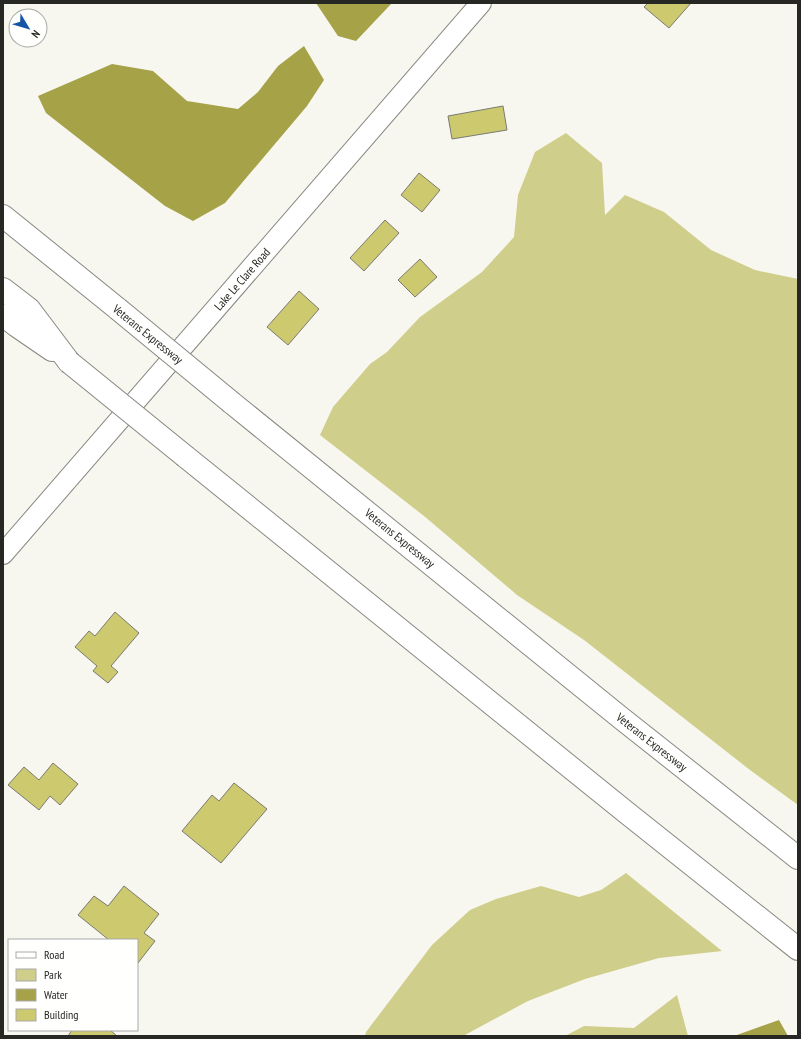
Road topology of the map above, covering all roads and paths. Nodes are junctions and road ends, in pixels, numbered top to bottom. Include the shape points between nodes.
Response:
1 (481, 3) edge
2 (3, 216) edge
3 (3, 289) edge
4 (3, 315) edge
5 (69, 362) junction
6 (3, 554) edge
7 (798, 858) edge
8 (798, 949) edge

1 - 6 street, Lake Le Clare Road
2 - 7 highway, Veterans Expressway, bridge via 615,713
3 - 5 highway via 28,309
4 - 5 highway
5 - 8 highway, bridge

